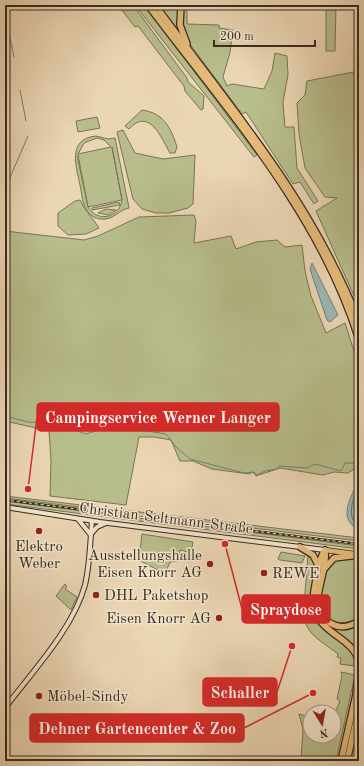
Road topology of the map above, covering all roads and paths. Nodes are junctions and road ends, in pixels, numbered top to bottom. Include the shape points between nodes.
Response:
1 (148, 5) edge
2 (154, 5) edge
3 (181, 5) edge
4 (190, 52) junction
5 (359, 322) edge
6 (359, 340) edge
7 (5, 508) edge
8 (78, 519) junction
9 (92, 521) junction
10 (106, 523) junction
11 (91, 534) junction
12 (300, 547) junction
13 (325, 550) junction
14 (359, 555) edge
15 (321, 569) junction
16 (359, 621) edge
17 (358, 662) edge
18 (358, 682) edge
19 (5, 708) edge
20 (359, 708) edge
21 (341, 761) edge
22 (347, 761) edge

1 - 6 highway via 246,135 296,208 329,266
2 - 4 highway
3 - 4 highway via 180,25
4 - 5 highway via 256,140 308,216 330,256
7 - 8 main road, Christian-Seltmann-Straße
8 - 9 main road, Christian-Seltmann-Straße
8 - 11 main road
9 - 10 main road, Christian-Seltmann-Straße
9 - 11 main road
10 - 11 main road via 97,527
10 - 12 main road, Christian-Seltmann-Straße
11 - 19 main road via 87,575 79,602 56,641
12 - 13 main road, Christian-Seltmann-Straße
12 - 15 highway via 313,556
13 - 14 main road
13 - 15 highway
14 - 15 highway via 334,558
15 - 16 highway via 318,607 324,618 330,624 343,626
15 - 17 highway via 313,595 314,613 321,624 352,648
17 - 18 highway
18 - 21 highway
20 - 22 highway

